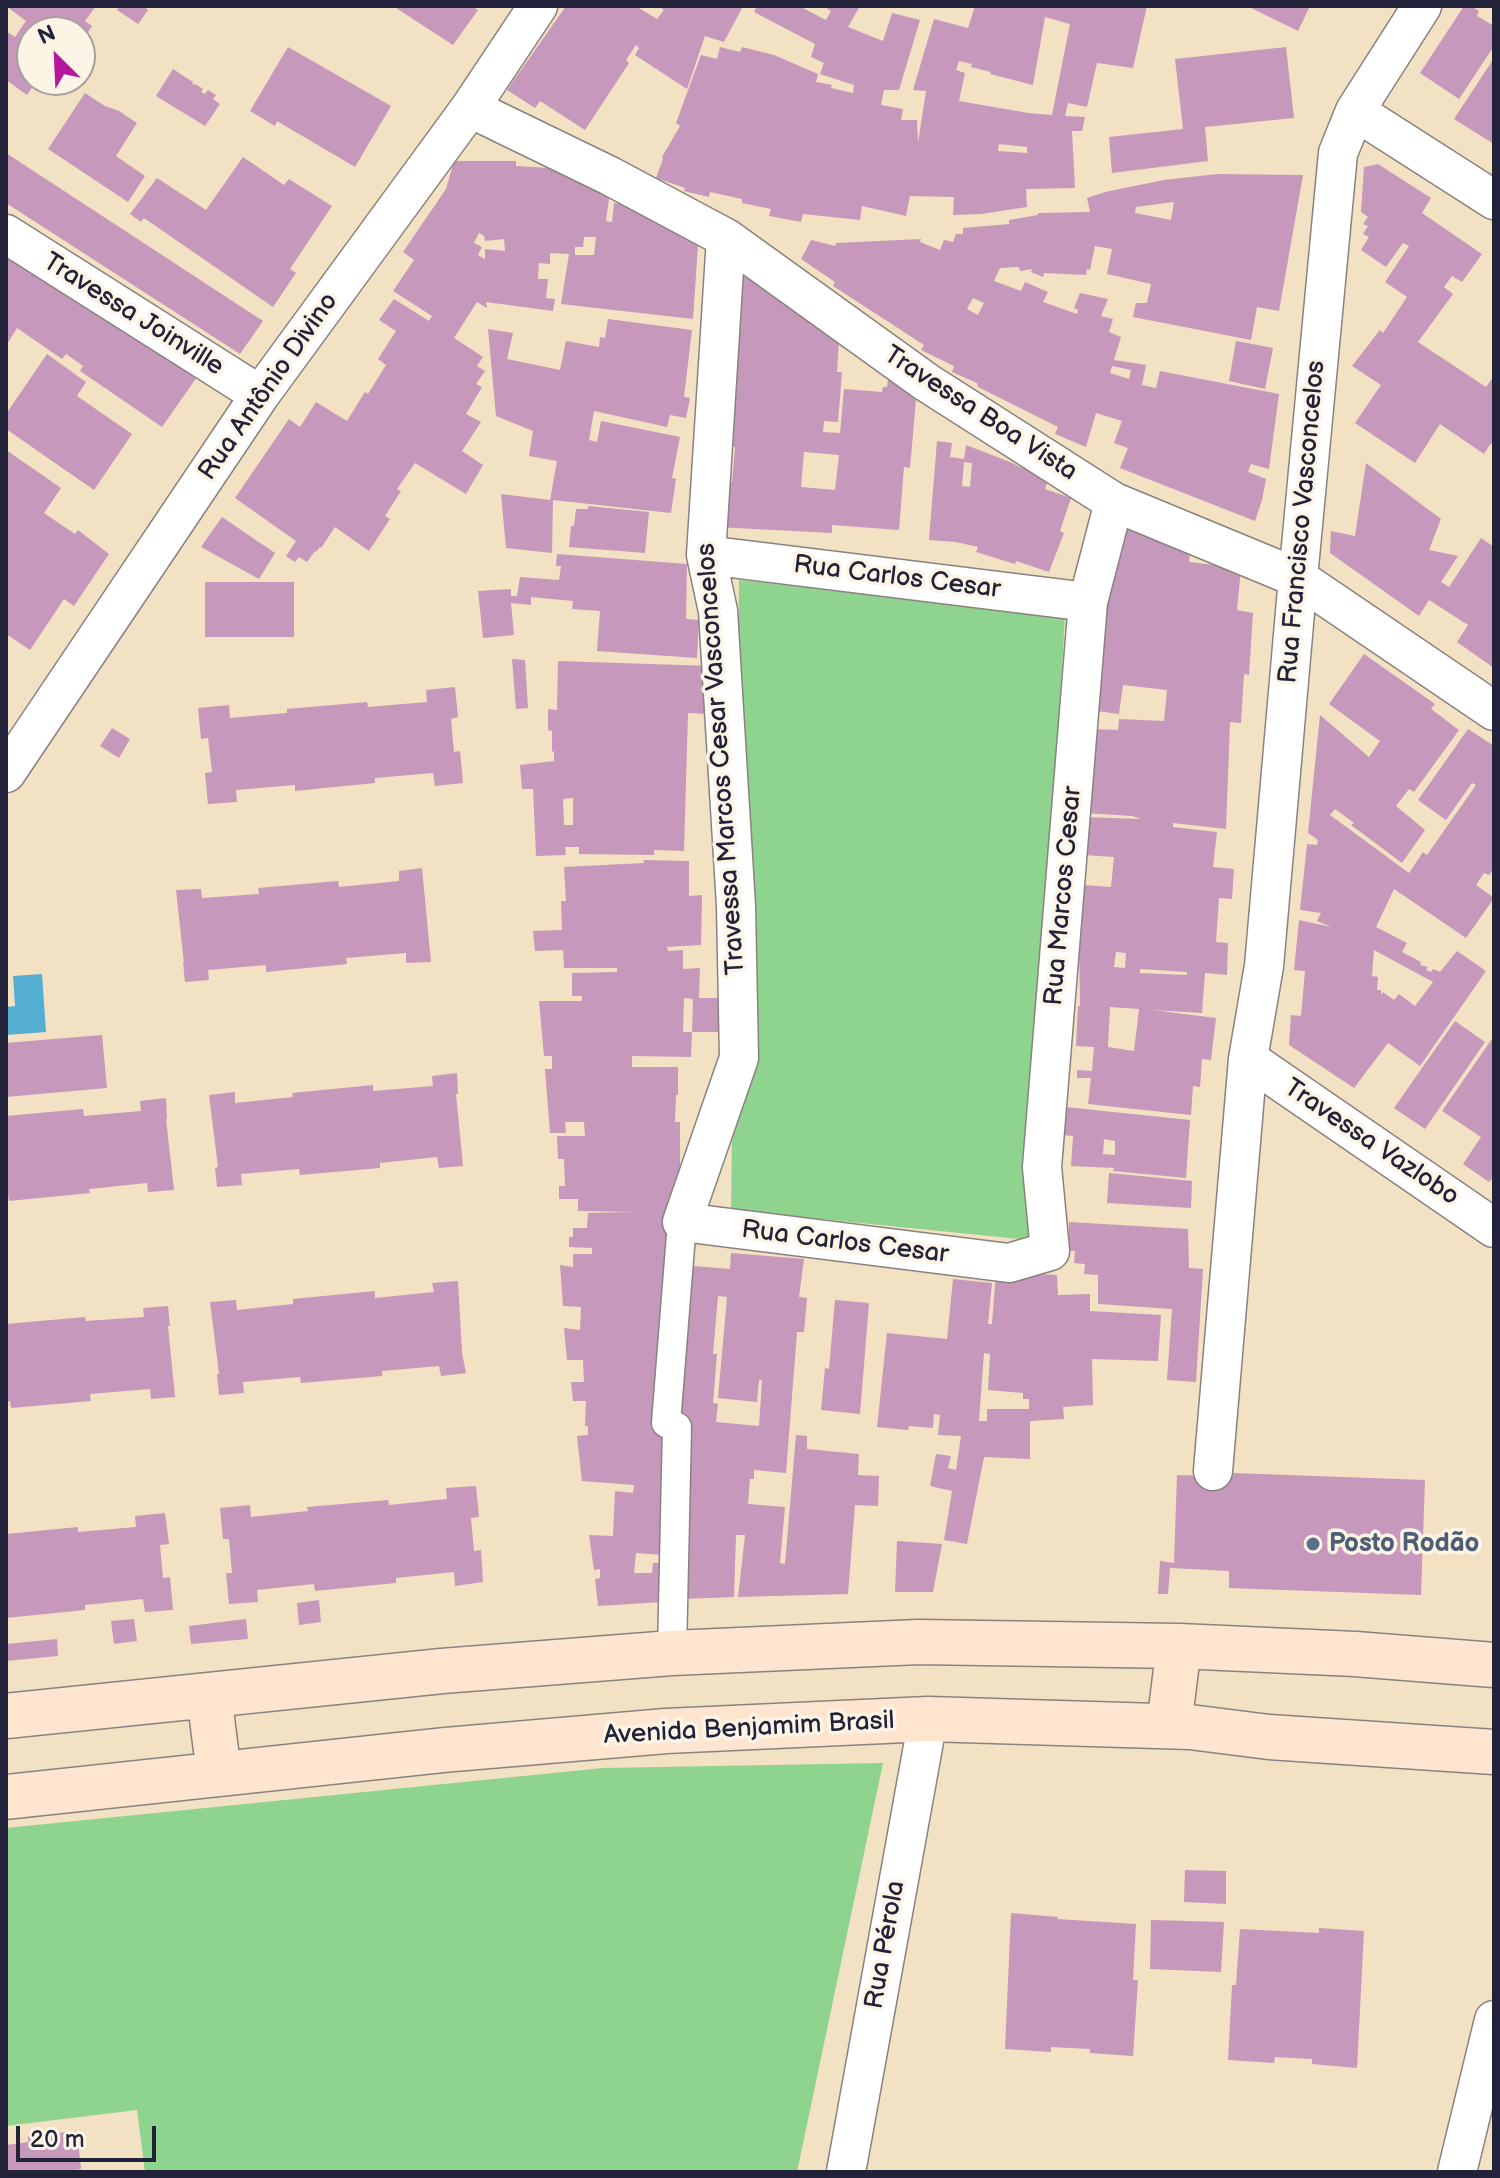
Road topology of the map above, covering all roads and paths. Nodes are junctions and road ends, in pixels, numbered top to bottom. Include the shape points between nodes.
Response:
1 (538, 6) edge
2 (1422, 6) edge
3 (470, 108) junction
4 (1355, 111) junction
5 (1494, 200) edge
6 (6, 234) edge
7 (726, 238) junction
8 (260, 395) junction
9 (1114, 502) junction
10 (706, 555) junction
11 (1298, 578) junction
12 (1088, 602) junction
13 (1494, 711) edge
14 (6, 773) edge
15 (1248, 1059) junction
16 (682, 1222) junction
17 (1494, 1228) edge
18 (1009, 1263) joint
19 (1213, 1471) dead end
20 (1179, 1646) junction
21 (672, 1653) junction
22 (1494, 1665) edge
23 (209, 1695) junction
24 (6, 1716) edge
25 (928, 1719) junction
26 (1169, 1726) junction
27 (1494, 1752) edge
28 (219, 1774) junction
29 (6, 1797) edge
30 (1494, 2020) edge
31 (846, 2172) edge
32 (1457, 2172) edge

1 - 3 street, Rua Antônio Divino
2 - 4 street, Rua Francisco Vasconcelos
3 - 7 street, Travessa Boa Vista
3 - 8 street, Rua Antônio Divino
4 - 5 street
4 - 11 street, Rua Francisco Vasconcelos via 1338,153
6 - 8 street, Travessa Joinville
7 - 9 street, Travessa Boa Vista via 926,382
7 - 10 street, Travessa Marcos Cesar Vasconcelos
8 - 14 street, Rua Antônio Divino
9 - 11 street, Travessa Boa Vista
9 - 12 street, Rua Marcos Cesar
10 - 12 street, Rua Carlos Cesar
10 - 16 street, Travessa Marcos Cesar Vasconcelos via 718,611 736,906 739,1058
11 - 13 street, Travessa Boa Vista
11 - 15 street, Rua Francisco Vasconcelos via 1264,966
12 - 18 street, Rua Marcos Cesar via 1042,1167 1050,1251
15 - 17 street, Travessa Vazlobo
15 - 19 street, Rua Francisco Vasconcelos
16 - 18 street, Rua Carlos Cesar
16 - 21 street via 666,1423 677,1427
20 - 21 main road via 918,1642
20 - 22 main road
20 - 26 main road
21 - 23 main road
23 - 24 main road
23 - 28 main road
25 - 26 main road, Avenida Benjamim Brasil
25 - 28 main road, Avenida Benjamim Brasil via 666,1731
25 - 31 street, Rua Pérola
26 - 27 main road, Avenida Benjamim Brasil
28 - 29 main road, Avenida Benjamim Brasil
30 - 32 street

